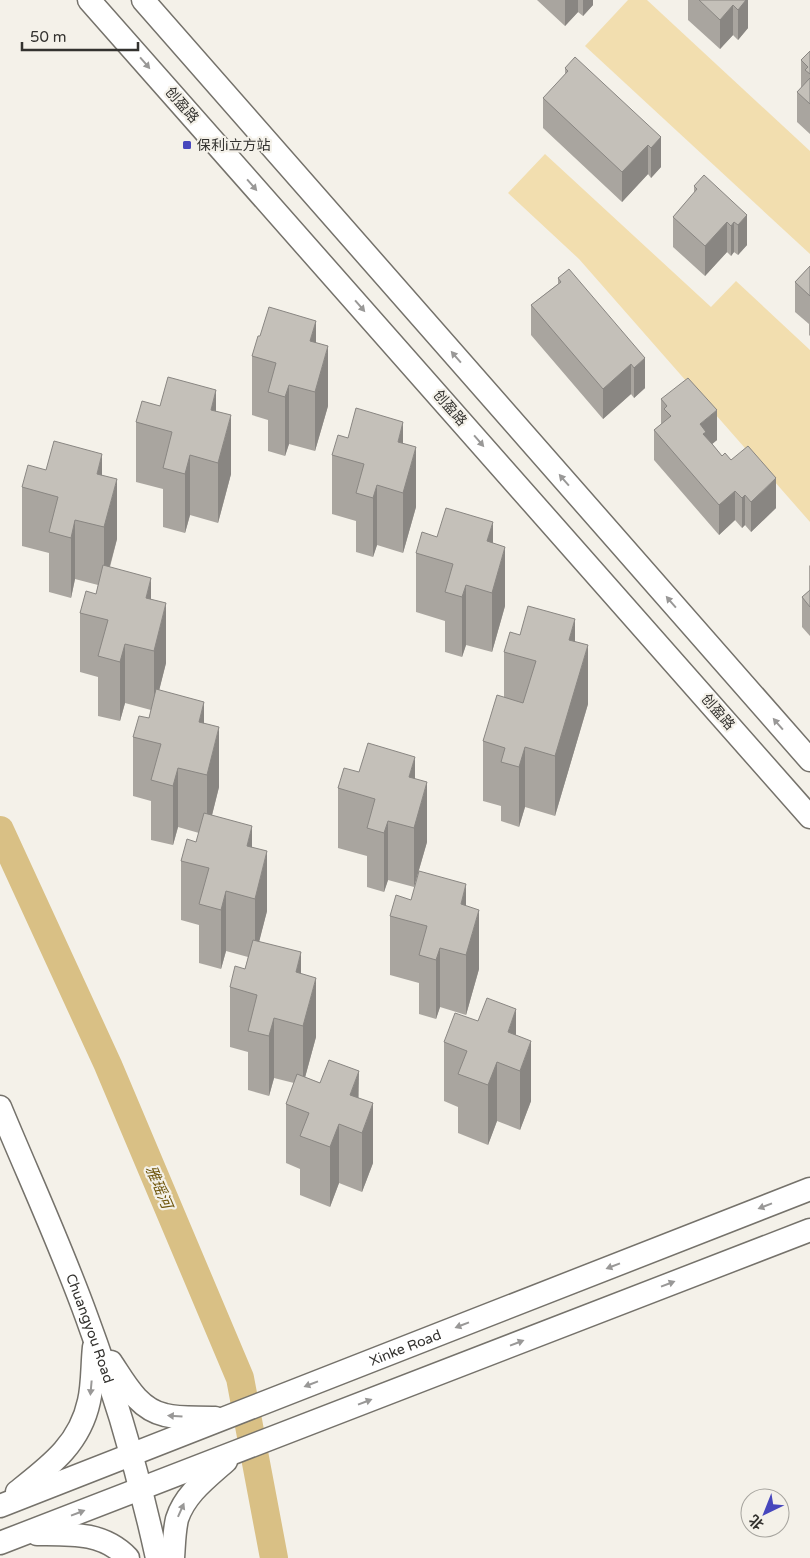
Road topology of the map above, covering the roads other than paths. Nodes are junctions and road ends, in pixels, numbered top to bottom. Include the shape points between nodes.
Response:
1 (90, 0) edge
2 (143, 0) edge
3 (810, 760) edge
4 (810, 816) edge
5 (0, 1107) edge
6 (810, 1189) edge
7 (810, 1230) edge
8 (94, 1339) junction
9 (224, 1418) junction
10 (237, 1451) junction
11 (132, 1454) junction
12 (141, 1488) junction
13 (0, 1506) edge
14 (21, 1535) junction
15 (0, 1543) edge
16 (128, 1558) edge
17 (157, 1558) edge
18 (173, 1558) edge

1 -> 4 street, 创盈路
3 -> 2 street
5 - 8 street, Chuangyou Road
6 -> 9 street, Xinke Road
10 -> 7 street
9 -> 8 street via 164,1415 145,1406 131,1393
8 - 11 street, Chuangyou Road
8 -> 13 street via 90,1399 77,1434 53,1464
9 - 11 street, Xinke Road
10 - 12 street
18 -> 10 street via 177,1520 187,1498
11 - 12 street, Chuangyou Road
11 - 13 street, Xinke Road
14 -> 12 street
12 - 17 street, Chuangyou Road
14 - 15 street
14 - 16 street via 86,1535 111,1544

